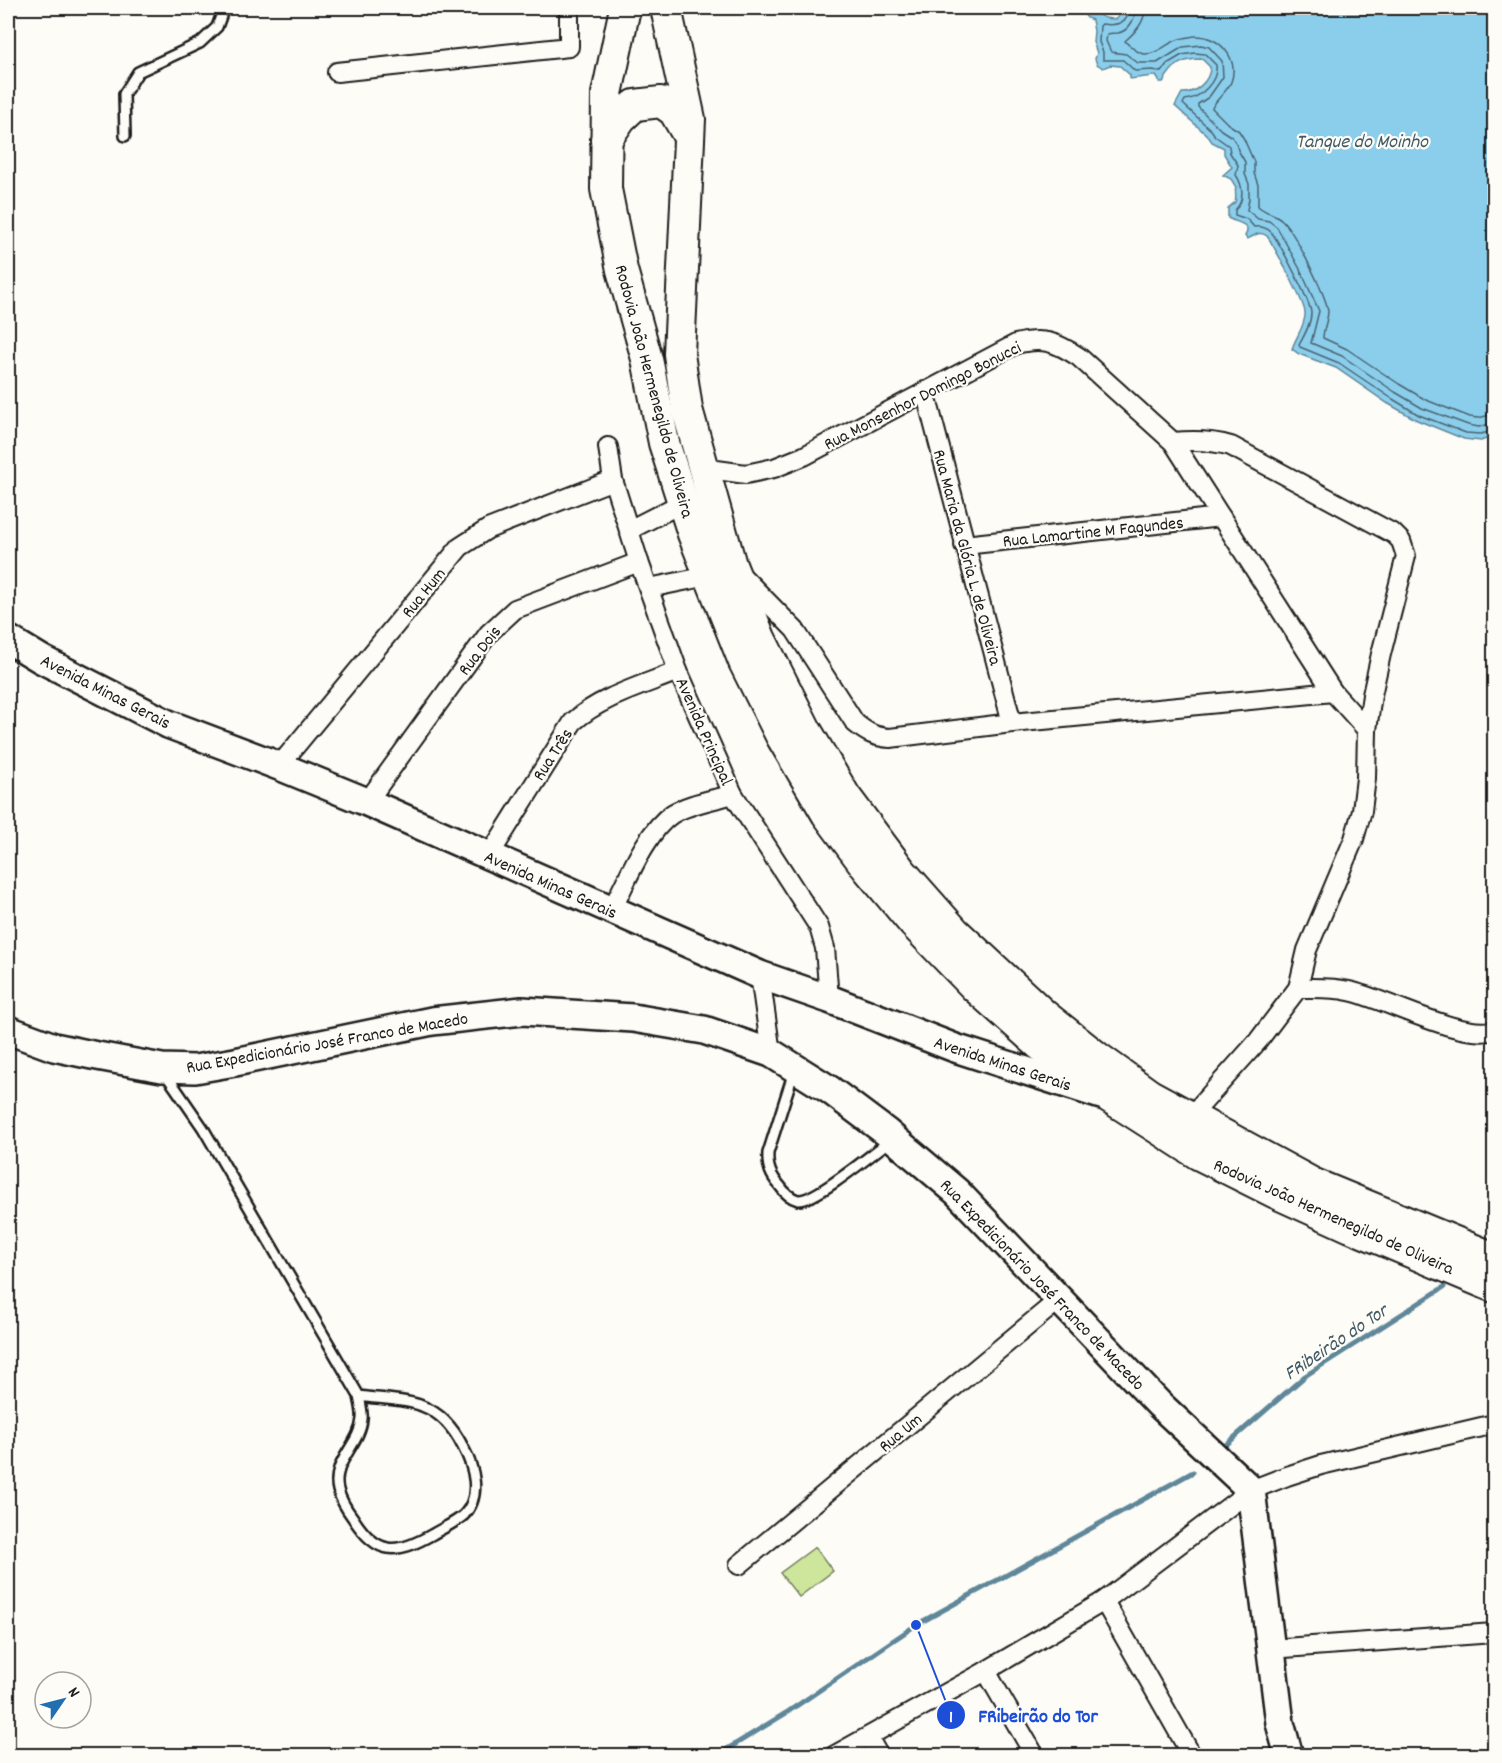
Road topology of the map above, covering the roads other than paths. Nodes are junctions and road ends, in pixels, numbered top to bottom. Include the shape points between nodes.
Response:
1 (224, 8) edge
2 (568, 8) edge
3 (625, 8) edge
4 (666, 8) edge
5 (337, 72) dead end
6 (125, 136) dead end
7 (689, 137) junction
8 (606, 140) junction
9 (925, 391) junction
10 (1173, 442) junction
11 (608, 447) dead end
12 (702, 468) junction
13 (613, 480) junction
14 (682, 503) junction
15 (1221, 517) junction
16 (629, 530) junction
17 (964, 545) junction
18 (639, 562) junction
19 (720, 571) junction
20 (649, 588) junction
21 (8, 639) edge
22 (678, 671) junction
23 (1333, 692) junction
24 (1012, 723) junction
25 (1367, 730) junction
26 (279, 766) junction
27 (733, 794) junction
28 (367, 802) junction
29 (489, 856) junction
30 (612, 911) junction
31 (760, 975) junction
32 (1298, 988) junction
33 (829, 999) junction
34 (8, 1030) edge
35 (1494, 1030) edge
36 (771, 1053) junction
37 (162, 1068) junction
38 (795, 1069) junction
39 (1109, 1097) junction
40 (1190, 1117) junction
41 (893, 1138) junction
42 (1494, 1258) edge
43 (1494, 1287) edge
44 (1060, 1299) junction
45 (359, 1396) junction
46 (1494, 1424) edge
47 (1251, 1490) junction
48 (739, 1565) dead end
49 (1104, 1601) junction
50 (1494, 1633) edge
51 (1270, 1649) junction
52 (986, 1671) junction
53 (868, 1737) junction
54 (833, 1755) edge
55 (879, 1755) edge
56 (1035, 1755) edge
57 (1192, 1755) edge
58 (1289, 1755) edge

1 - 6 lane via 217,27 200,43 138,72 124,94
2 - 5 street via 569,47
3 - 8 main road, Rodovia João Hermenegildo de Oliveira via 607,94
4 - 7 main road, Rodovia João Hermenegildo de Oliveira via 690,119
7 - 8 main road via 674,111 661,102 635,105
7 - 12 main road, Rodovia João Hermenegildo de Oliveira via 679,354 687,409
8 - 14 main road, Rodovia João Hermenegildo de Oliveira via 606,189 620,258
9 - 10 street, Rua Monsenhor Domingo Bonucci via 1016,344 1044,341 1079,357
9 - 12 street, Rua Monsenhor Domingo Bonucci via 774,468 746,474
9 - 17 street, Rua Maria da Glória L. de Oliveira
10 - 15 street, Rua Monsenhor Domingo Bonucci
10 - 25 street via 1215,441 1231,446 1401,541 1406,556
11 - 13 street, Avenida Principal
12 - 19 main road, Rodovia João Hermenegildo de Oliveira
13 - 16 street, Avenida Principal
13 - 26 street, Rua Hum via 488,529 460,547
14 - 16 street
14 - 19 main road, Rodovia João Hermenegildo de Oliveira
15 - 17 street, Rua Lamartine M Fagundes
15 - 23 street, Rua Monsenhor Domingo Bonucci
16 - 18 street, Avenida Principal
17 - 24 street, Rua Maria da Glória L. de Oliveira
18 - 20 street, Avenida Principal
18 - 28 street, Rua Dois via 515,609 489,633
19 - 20 street
19 - 24 street via 795,630 855,723 866,732 890,738
19 - 39 main road, Rodovia João Hermenegildo de Oliveira via 744,662 827,814 914,924 975,987 1040,1045
19 - 40 main road, Rodovia João Hermenegildo de Oliveira via 845,796 901,871 955,932 1043,1014 1141,1089
20 - 22 street, Avenida Principal
21 - 26 street, Avenida Minas Gerais via 168,724
22 - 27 street, Avenida Principal
22 - 29 street, Rua Três via 597,705 573,722
23 - 24 street
23 - 25 street, Rua Monsenhor Domingo Bonucci
25 - 32 street via 1362,811 1307,950
26 - 28 street, Avenida Minas Gerais
27 - 30 street via 684,808 664,821 646,844
27 - 33 street, Avenida Principal via 819,927 825,948
28 - 29 street, Avenida Minas Gerais
29 - 30 street, Avenida Minas Gerais
30 - 31 street, Avenida Minas Gerais
31 - 33 street, Avenida Minas Gerais
31 - 36 street
32 - 35 street via 1349,990 1464,1030
32 - 40 street via 1258,1041
33 - 39 street, Avenida Minas Gerais via 955,1048
34 - 37 street, Rua Expedicionário José Franco de Macedo via 54,1047
36 - 37 street, Rua Expedicionário José Franco de Macedo via 704,1030 657,1022 522,1011 432,1021 195,1069
36 - 38 street, Rua Expedicionário José Franco de Macedo
37 - 45 lane via 203,1128
38 - 41 street, Rua Expedicionário José Franco de Macedo
38 - 41 lane via 767,1164 772,1177 796,1200 806,1200 822,1191
39 - 43 main road, Rodovia João Hermenegildo de Oliveira via 1198,1154 1351,1227
40 - 42 main road, Rodovia João Hermenegildo de Oliveira via 1312,1182
41 - 44 street, Rua Expedicionário José Franco de Macedo via 957,1192
44 - 47 street, Rua Expedicionário José Franco de Macedo via 1159,1404
44 - 48 street, Rua Um
45 - 45 lane via 363,1417 337,1476 338,1490 371,1542 395,1549 414,1545 465,1514 475,1491 468,1456 457,1435 432,1410 419,1404
46 - 47 street via 1321,1466
47 - 49 street
47 - 51 street
49 - 52 street
49 - 57 street
50 - 51 street
51 - 58 street via 1280,1723
52 - 53 street
52 - 56 street
53 - 54 street
53 - 55 street

